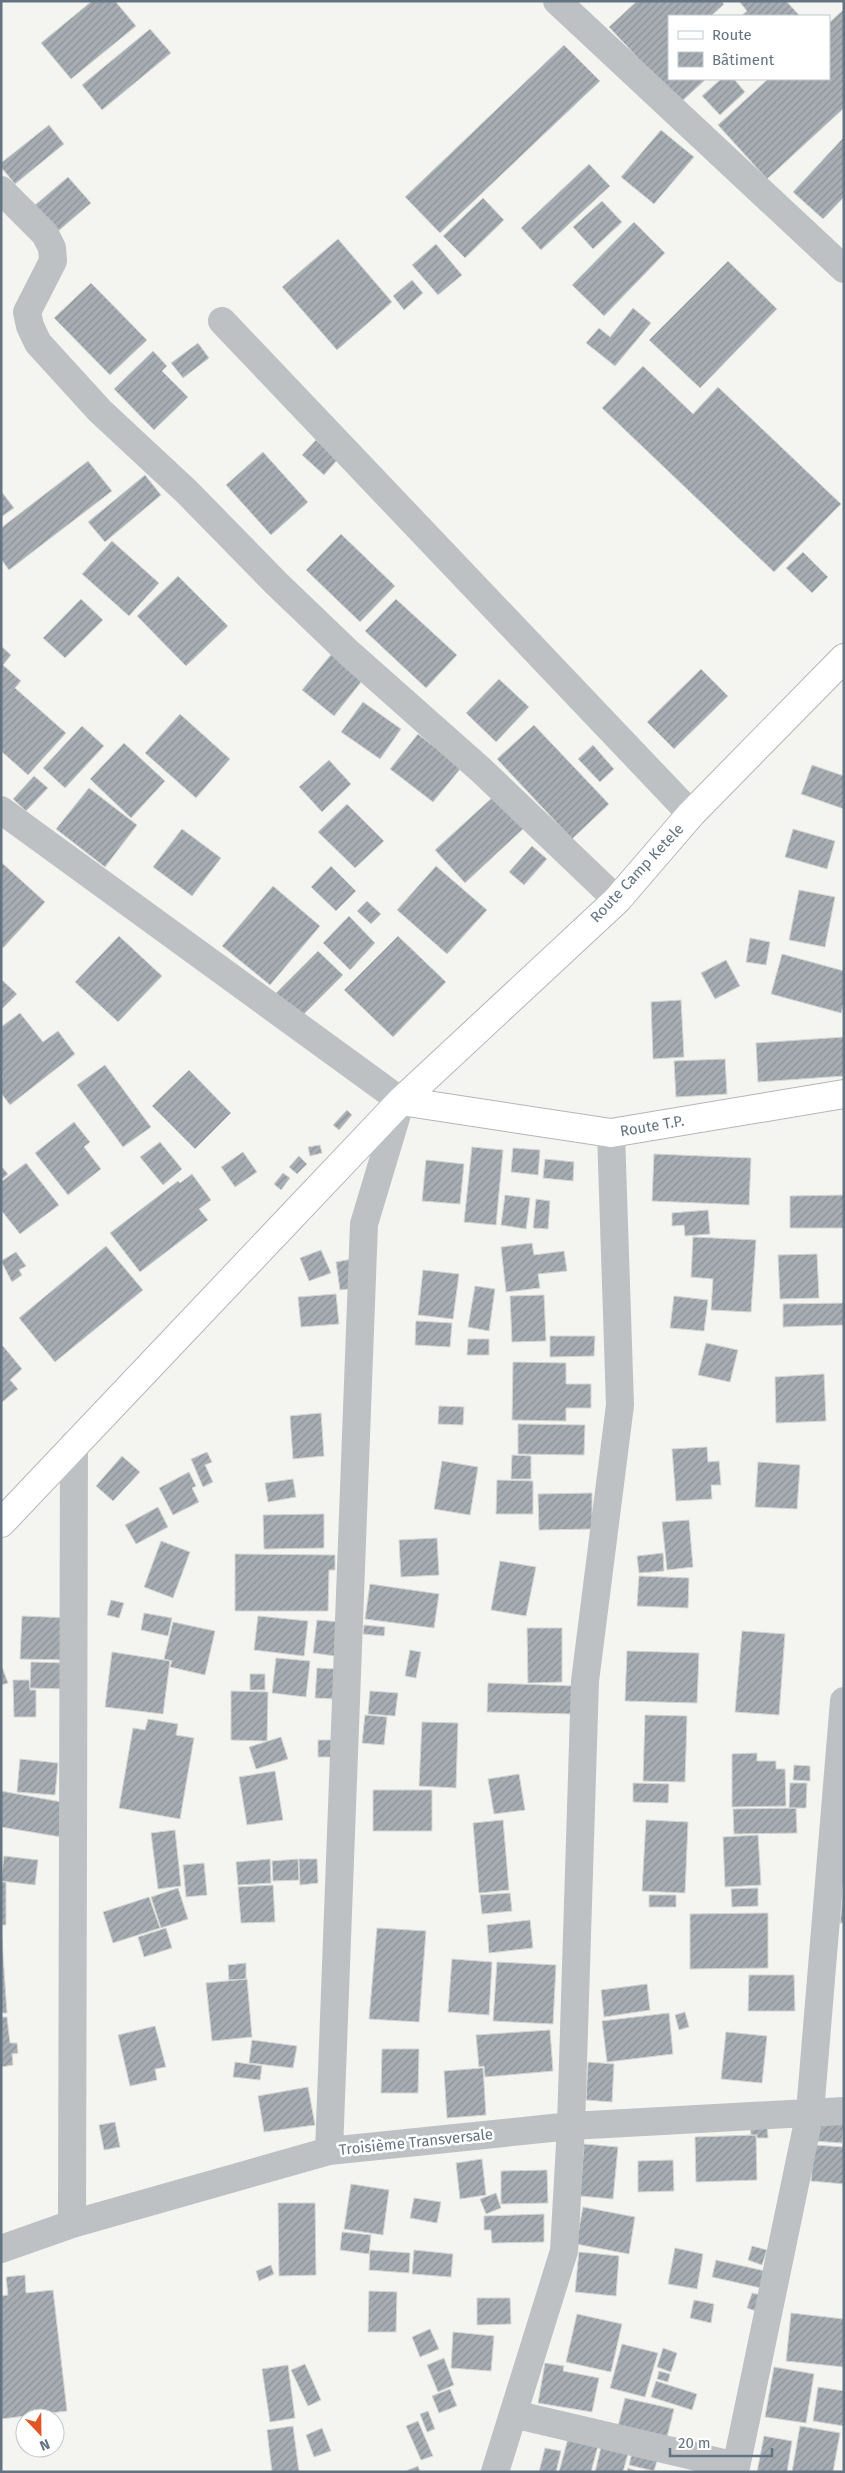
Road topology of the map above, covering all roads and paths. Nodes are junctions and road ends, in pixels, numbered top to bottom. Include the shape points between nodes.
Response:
1 (557, 1) edge
2 (1, 190) edge
3 (844, 269) edge
4 (222, 321) dead end
5 (844, 658) edge
6 (1, 810) edge
7 (691, 814) junction
8 (617, 900) junction
9 (844, 1094) edge
10 (401, 1101) junction
11 (611, 1133) junction
12 (74, 1444) junction
13 (1, 1523) edge
14 (844, 1701) edge
15 (844, 2111) edge
16 (810, 2112) junction
17 (571, 2126) junction
18 (329, 2151) junction
19 (72, 2224) junction
20 (1, 2249) edge
21 (513, 2414) junction
22 (736, 2469) edge
23 (495, 2472) edge

1 - 3 street
2 - 8 street via 45,234 52,248 52,261 27,312 38,343 100,411 276,583 481,770
4 - 7 street
5 - 7 street, Route Camp Ketele
6 - 10 street
7 - 8 street, Route Camp Ketele
8 - 10 street, Route Camp Ketele
9 - 11 street, Route T.P.
10 - 11 street, Route T.P.
10 - 12 street, Route Camp Ketele
10 - 18 street via 364,1224
11 - 17 street via 620,1405 585,1681
12 - 13 street, Route Camp Ketele
12 - 19 street
14 - 16 street
15 - 16 street, Troisième Transversale
16 - 17 street, Troisième Transversale
16 - 22 street
17 - 18 street, Troisième Transversale
17 - 21 street via 564,2251
18 - 19 street, Troisième Transversale
19 - 20 street, Troisième Transversale
21 - 22 street
21 - 23 street

